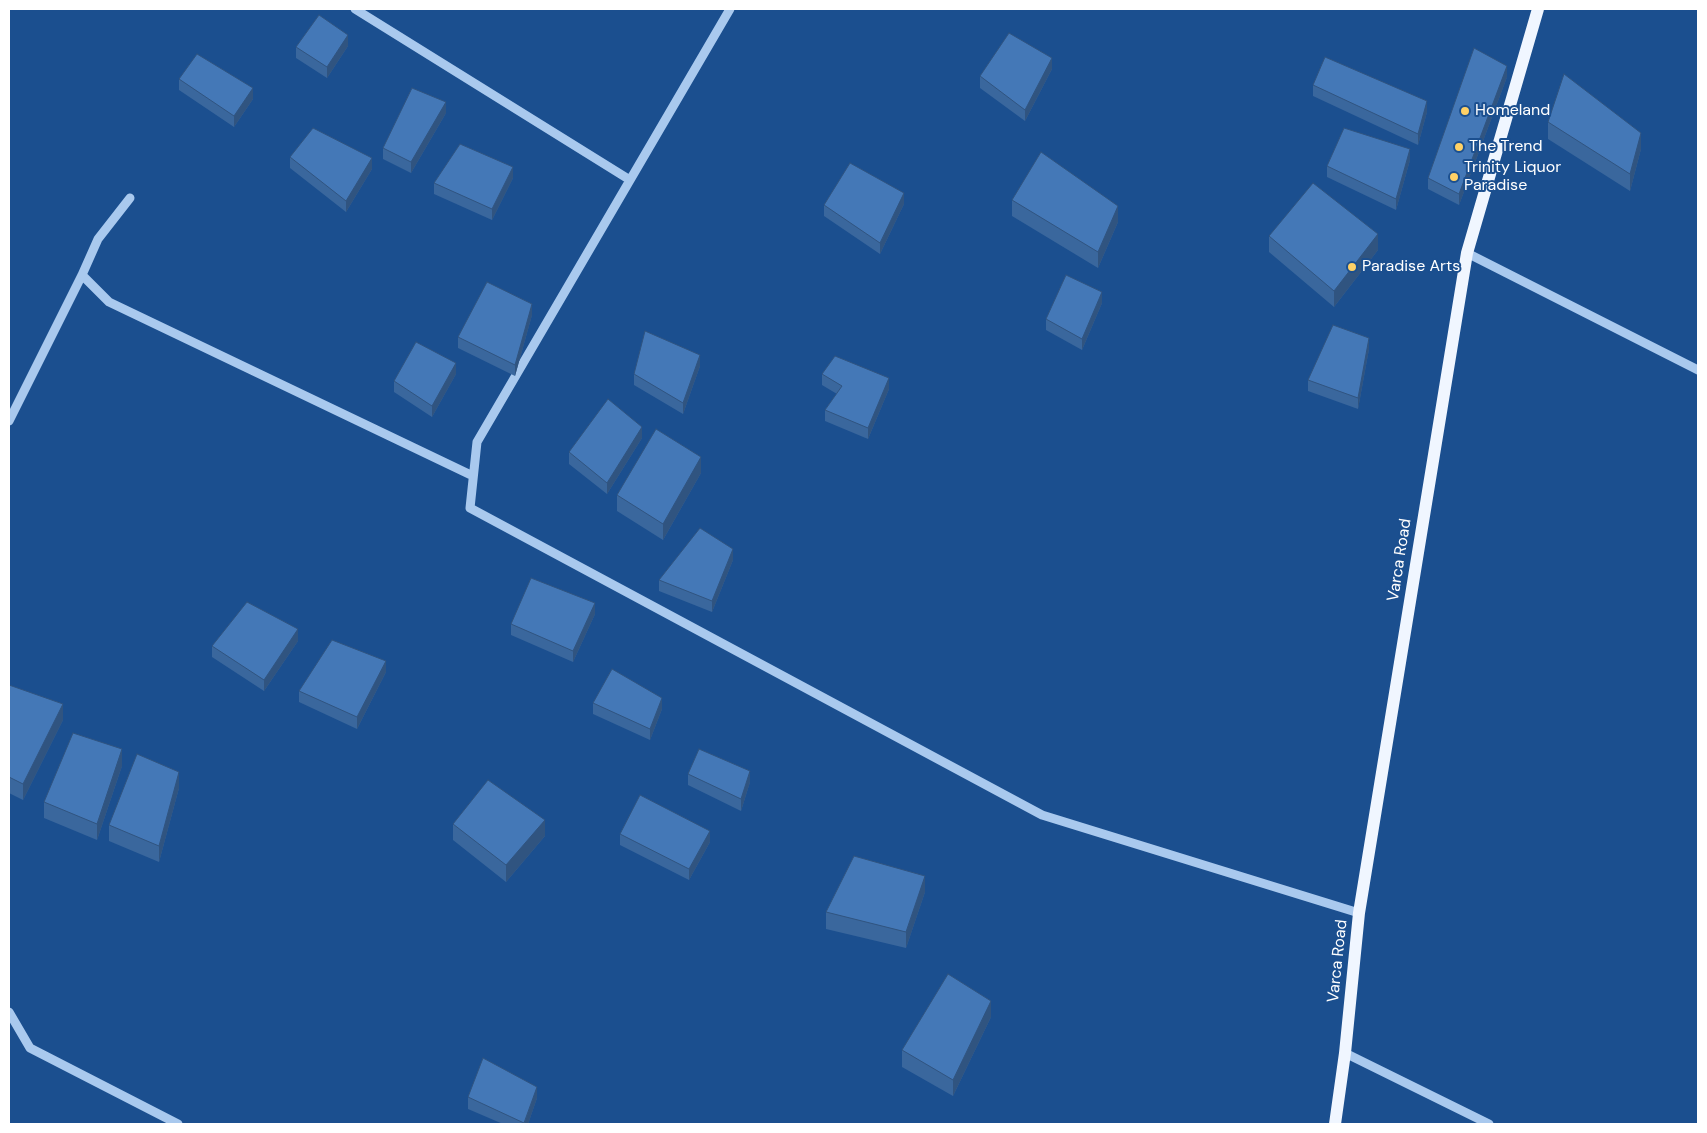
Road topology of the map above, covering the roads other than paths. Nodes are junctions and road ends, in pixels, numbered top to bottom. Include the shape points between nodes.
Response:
1 (355, 9) edge
2 (730, 9) edge
3 (1538, 9) edge
4 (630, 180) junction
5 (130, 198) dead end
6 (1467, 253) junction
7 (82, 276) junction
8 (1698, 370) edge
9 (9, 421) edge
10 (473, 476) junction
11 (1359, 913) junction
12 (9, 1012) edge
13 (1345, 1053) junction
14 (178, 1124) edge
15 (1335, 1124) edge
16 (1489, 1124) edge

1 - 4 street
2 - 4 street
3 - 6 main road, Varca Road
4 - 10 street via 477,442
5 - 7 street via 98,239
6 - 8 street
6 - 11 main road, Varca Road
7 - 9 street
7 - 10 street via 109,302
10 - 11 street via 470,508 1042,815
11 - 13 main road, Varca Road
12 - 14 street via 30,1048
13 - 15 main road, Varca Road
13 - 16 street

